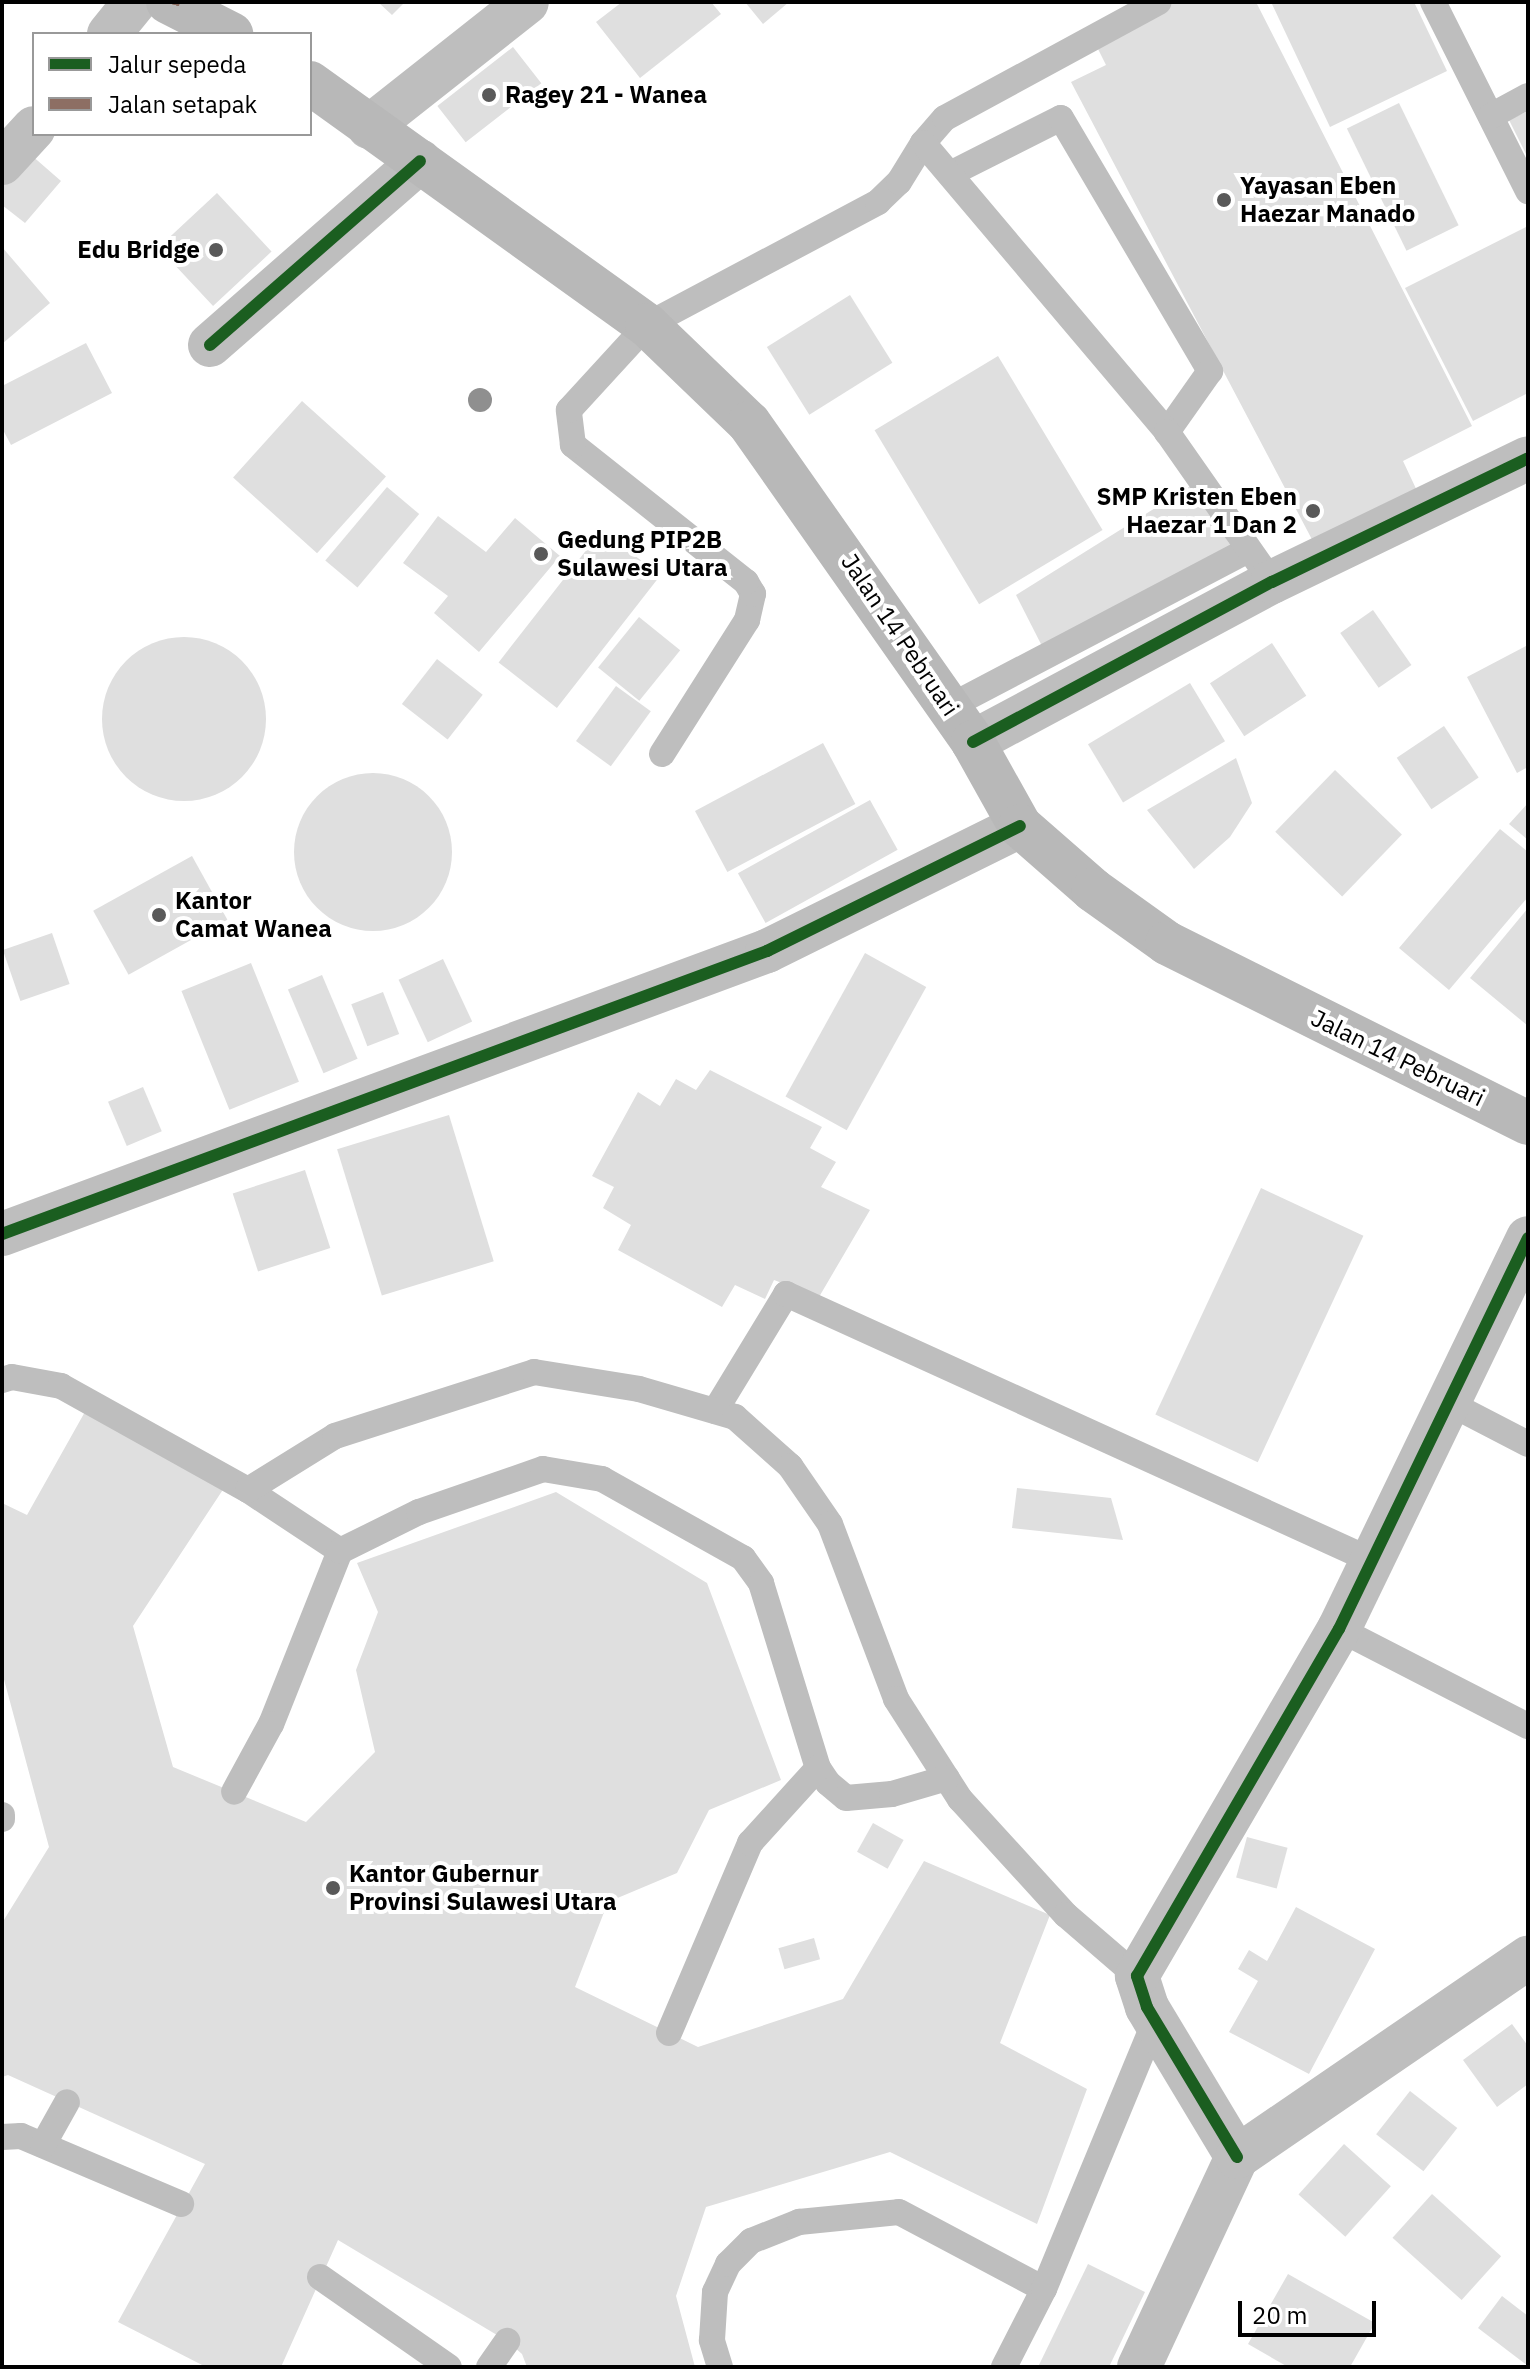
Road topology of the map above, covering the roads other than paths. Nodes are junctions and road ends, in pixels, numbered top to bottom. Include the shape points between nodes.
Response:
1 (527, 2) edge
2 (1159, 2) edge
3 (1433, 2) edge
4 (163, 3) edge
5 (112, 32) edge
6 (227, 32) edge
7 (312, 84) edge
8 (1528, 96) edge
9 (1491, 116) junction
10 (369, 127) junction
11 (32, 130) edge
12 (923, 143) junction
13 (420, 161) junction
14 (2, 163) edge
15 (950, 174) junction
16 (1528, 191) edge
17 (647, 325) junction
18 (210, 345) dead end
19 (1167, 432) junction
20 (1528, 458) edge
21 (1260, 566) junction
22 (949, 707) junction
23 (973, 742) junction
24 (662, 754) dead end
25 (1020, 826) junction
26 (1528, 1123) edge
27 (2, 1234) edge
28 (1528, 1238) edge
29 (5, 1376) edge
30 (1449, 1403) junction
31 (715, 1411) junction
32 (1528, 1444) edge
33 (248, 1490) junction
34 (340, 1551) junction
35 (1373, 1561) junction
36 (1339, 1629) junction
37 (1528, 1726) edge
38 (818, 1768) junction
39 (947, 1778) junction
40 (234, 1792) dead end
41 (1528, 1958) edge
42 (1137, 1976) junction
43 (1155, 2021) junction
44 (669, 2033) dead end
45 (67, 2102) dead end
46 (2, 2137) edge
47 (43, 2145) junction
48 (1237, 2157) junction
49 (181, 2204) dead end
50 (320, 2277) dead end
51 (1044, 2289) junction
52 (507, 2341) dead end
53 (449, 2367) edge
54 (489, 2367) edge
55 (720, 2367) edge
56 (1004, 2367) edge
57 (1139, 2367) edge

1 - 10 street
2 - 12 lane via 945,118
3 - 9 lane
4 - 5 street
4 - 6 main road
7 - 10 main road, Jalan 14 Pebruari
8 - 9 lane
9 - 16 lane
10 - 13 main road, Jalan 14 Pebruari
11 - 14 street
12 - 15 lane
12 - 17 lane via 899,182 878,202
13 - 17 main road, Jalan 14 Pebruari via 468,201
13 - 18 street
15 - 19 lane
15 - 19 lane via 1061,118 1210,371
17 - 22 main road, Jalan 14 Pebruari via 749,423
17 - 24 lane via 569,410 573,445 746,582 754,604
19 - 21 lane
20 - 21 street
21 - 22 lane
21 - 23 street
22 - 23 main road, Jalan 14 Pebruari
23 - 25 main road, Jalan 14 Pebruari
25 - 26 main road, Jalan 14 Pebruari via 1093,890 1167,943
25 - 27 street via 767,951
28 - 30 street
29 - 33 lane via 61,1386
30 - 32 lane
30 - 35 street
31 - 33 lane via 639,1389 534,1372 335,1436
31 - 35 lane via 786,1294
31 - 39 lane via 735,1417 790,1466 830,1524 896,1699
33 - 34 lane
34 - 38 lane via 419,1512 543,1469 602,1479 743,1558 761,1583
34 - 40 lane via 271,1724
35 - 36 street
36 - 37 lane
36 - 42 street
38 - 39 lane via 846,1798 892,1794
38 - 44 lane via 750,1843
39 - 42 lane via 1066,1915
41 - 48 street
42 - 43 street
43 - 48 street
43 - 51 lane
45 - 47 lane
46 - 47 lane via 21,2136
47 - 49 lane
48 - 57 street
50 - 53 lane
51 - 55 lane via 899,2212 799,2222 751,2241 728,2264 715,2292 712,2340
51 - 56 lane
52 - 54 lane

